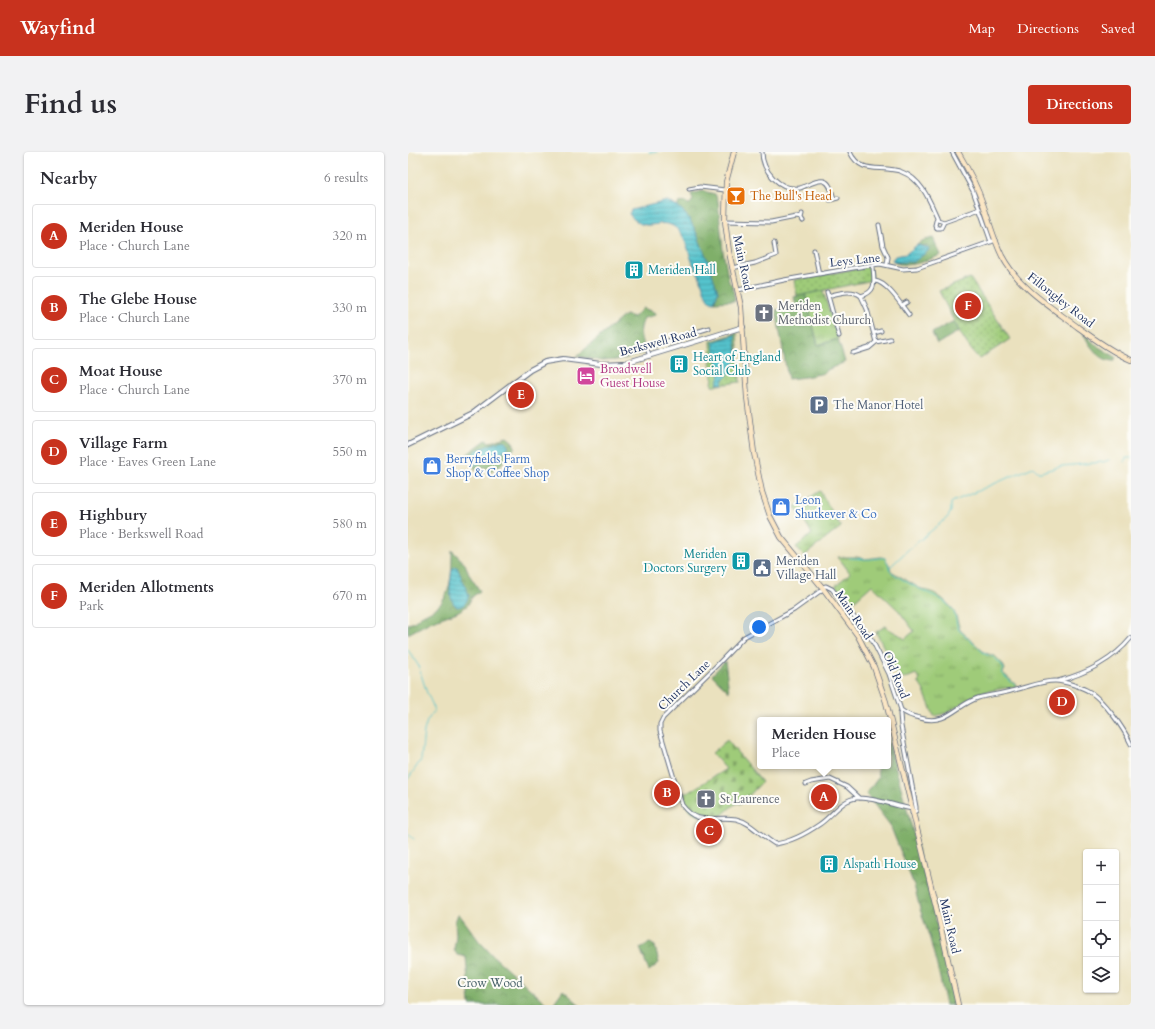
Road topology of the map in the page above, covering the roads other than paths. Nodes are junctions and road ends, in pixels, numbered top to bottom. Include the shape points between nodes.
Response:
1 (734, 152) edge
2 (762, 152) edge
3 (850, 152) edge
4 (952, 152) edge
5 (958, 152) edge
6 (689, 189) dead end
7 (725, 190) junction
8 (834, 199) dead end
9 (980, 209) junction
10 (936, 217) junction
11 (725, 221) junction
12 (803, 221) dead end
13 (944, 222) junction
14 (879, 225) dead end
15 (881, 230) junction
16 (876, 232) dead end
17 (993, 241) junction
18 (774, 243) dead end
19 (814, 250) dead end
20 (873, 265) junction
21 (887, 266) junction
22 (732, 268) junction
23 (819, 274) junction
24 (875, 281) junction
25 (738, 290) junction
26 (827, 292) dead end
27 (828, 296) junction
28 (861, 296) junction
29 (907, 302) dead end
30 (902, 305) junction
31 (909, 315) dead end
32 (743, 327) junction
33 (709, 328) dead end
34 (881, 331) dead end
35 (874, 333) junction
36 (839, 336) dead end
37 (890, 339) dead end
38 (876, 342) junction
39 (853, 353) dead end
40 (650, 356) junction
41 (1131, 360) edge
42 (408, 445) edge
43 (823, 588) junction
44 (1131, 638) edge
45 (1071, 678) junction
46 (1056, 681) junction
47 (1069, 684) junction
48 (901, 710) junction
49 (890, 717) edge
50 (891, 723) edge
51 (1131, 744) edge
52 (806, 784) dead end
53 (859, 798) junction
54 (912, 811) junction
55 (958, 1005) edge

1 - 7 main road, Main Road
2 - 8 street via 762,160 781,185 799,188 824,181 830,186
3 - 10 street via 857,163 866,168 895,170 910,176 926,193
4 - 9 street, Fillongley Road
5 - 17 main road, Fillongley Road via 975,184
6 - 7 street via 700,187
7 - 11 main road, Main Road
9 - 13 street
9 - 17 street, Fillongley Road
10 - 13 street
10 - 13 street via 937,228 941,228
11 - 12 street via 771,222 802,216
11 - 22 main road, Main Road
14 - 15 street
15 - 16 street
15 - 21 street via 883,246 888,257
17 - 21 street, Leys Lane via 917,268
17 - 41 main road, Fillongley Road via 1007,265 1030,291 1099,342
18 - 22 street via 776,256
19 - 23 street
20 - 21 street, Leys Lane
20 - 23 street, Leys Lane
20 - 24 street
22 - 25 main road, Main Road
23 - 25 street, Leys Lane
24 - 28 street via 871,291
24 - 30 street via 886,287
25 - 32 main road, Main Road
26 - 27 street
27 - 28 street via 851,292
27 - 36 street
28 - 35 street
29 - 30 street
30 - 31 street
32 - 40 street, Berkswell Road
32 - 43 main road, Main Road via 747,398 756,464 766,503 781,537
33 - 40 street via 649,347 647,349
34 - 35 street
35 - 38 street
37 - 38 street
38 - 39 street via 869,348
40 - 42 street, Berkswell Road via 618,364 562,360 545,362 473,412
43 - 48 street, Old Road via 826,586 832,589 872,640 889,674
43 - 49 main road, Main Road via 858,636 874,667
43 - 53 street, Church Lane via 794,610 744,637 662,718 660,728 682,805 687,813 694,817 744,822 775,844 810,830 850,800
44 - 45 street via 1112,656
45 - 46 street
45 - 47 street
46 - 47 street
46 - 48 street via 979,697 935,721 918,718
47 - 51 street via 1089,691 1104,704
48 - 54 street, Old Road via 916,808 916,811
50 - 54 main road, Main Road
52 - 53 street via 830,779 847,787
53 - 54 street
54 - 55 main road, Main Road

